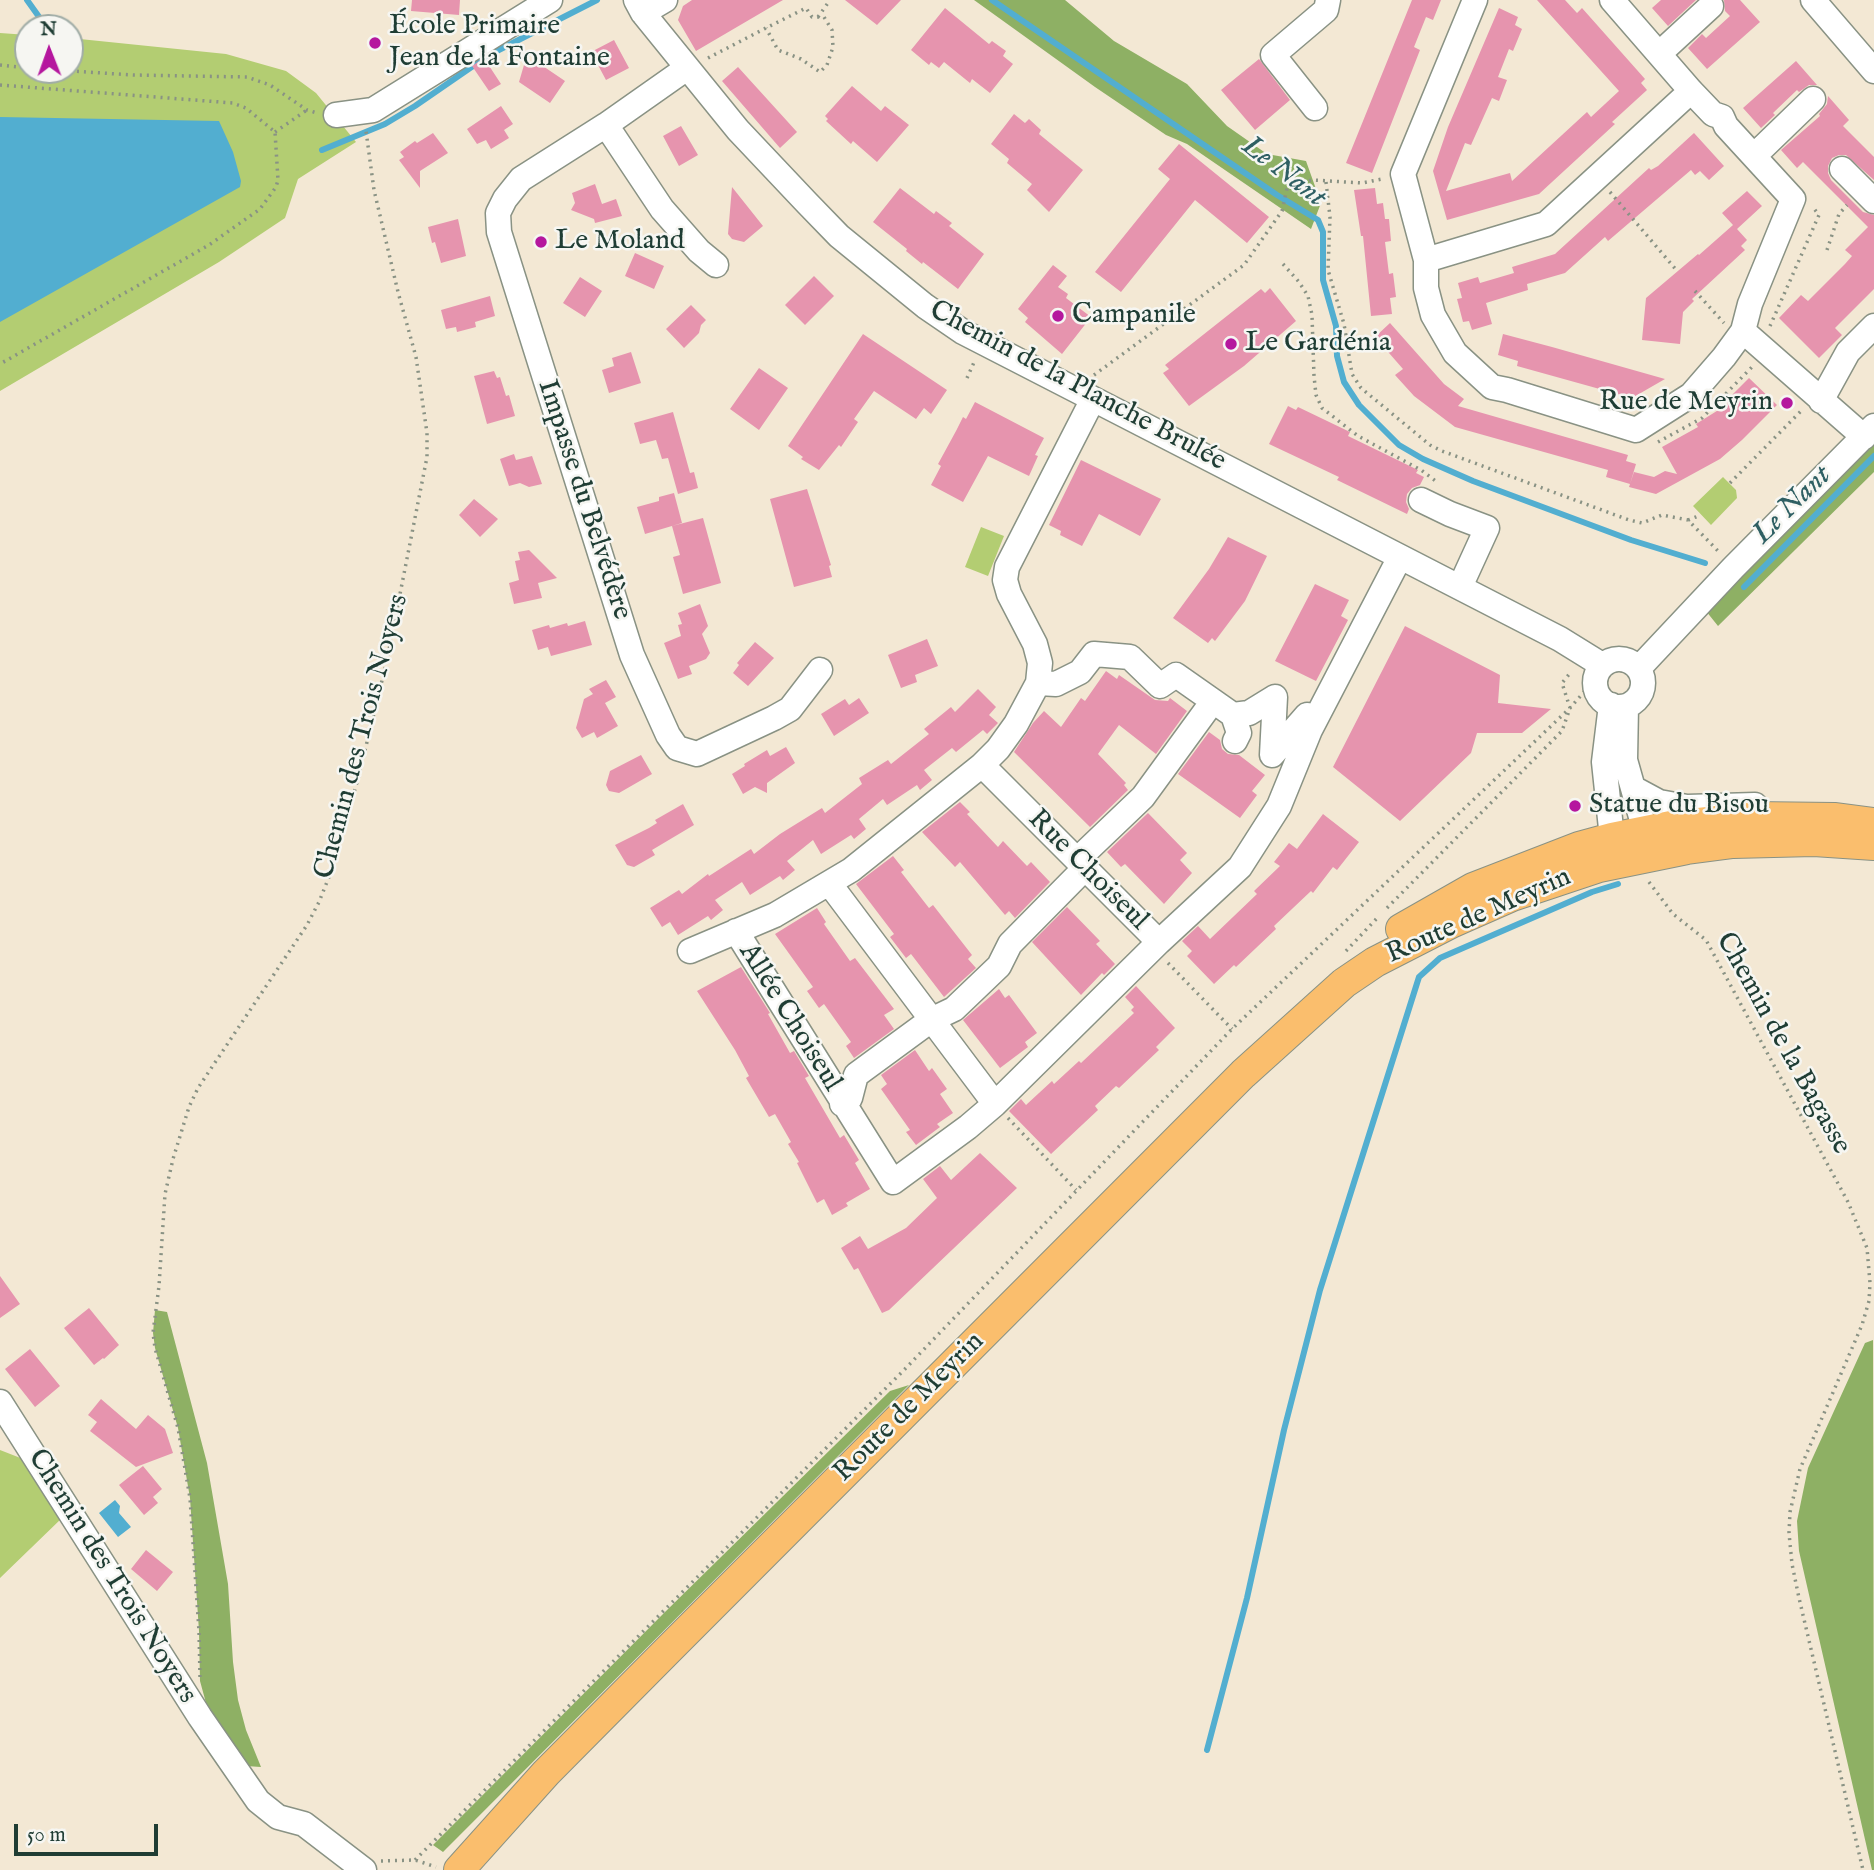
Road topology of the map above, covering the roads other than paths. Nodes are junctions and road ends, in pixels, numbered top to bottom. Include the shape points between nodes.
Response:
1 (550, 0) edge
2 (665, 0) edge
3 (1328, 0) edge
4 (1475, 0) edge
5 (1612, 0) edge
6 (1813, 0) edge
7 (1711, 6) dead end
8 (640, 7) edge
9 (1660, 53) junction
10 (687, 68) junction
11 (1874, 71) edge
12 (1691, 90) junction
13 (1813, 99) dead end
14 (1315, 108) dead end
15 (336, 115) road end
16 (606, 125) junction
17 (1754, 156) junction
18 (1842, 169) dead end
19 (1874, 201) edge
20 (1426, 260) junction
21 (716, 265) dead end
22 (1738, 323) junction
23 (1874, 326) edge
24 (1086, 395) junction
25 (1818, 399) junction
26 (1869, 431) edge
27 (1430, 492) road end
28 (1401, 556) junction
29 (1460, 587) junction
30 (1594, 667) junction
31 (1639, 668) junction
32 (820, 670) dead end
33 (1047, 684) junction
34 (1618, 706) junction
35 (1316, 719) junction
36 (1231, 721) junction
37 (982, 765) junction
38 (1633, 788) junction
39 (1834, 818) junction
40 (1874, 823) edge
41 (1645, 831) junction
42 (1612, 838) junction
43 (1874, 845) edge
44 (1635, 859) junction
45 (1081, 864) junction
46 (829, 883) junction
47 (736, 931) junction
48 (1156, 946) junction
49 (690, 951) dead end
50 (1375, 962) junction
51 (931, 1020) junction
52 (842, 1104) junction
53 (995, 1104) junction
54 (0, 1402) edge
55 (372, 1866) edge
56 (448, 1869) edge

1 - 15 street via 373,110
2 - 8 street
3 - 14 street via 1326,10 1273,55
4 - 20 street via 1403,174
5 - 9 street
6 - 11 street
7 - 9 street
8 - 10 street, Chemin de la Planche Brulée
9 - 12 street
10 - 16 street, Impasse du Belvédère
10 - 24 street, Chemin de la Planche Brulée via 807,203 888,278 963,332
12 - 17 street via 1713,114 1722,117
12 - 20 street via 1546,224
13 - 17 street
16 - 21 street via 662,209
16 - 32 street, Impasse du Belvédère via 522,179 498,213 499,232 632,654 668,735 677,748 697,754 790,709
17 - 22 street via 1793,199
18 - 19 street
20 - 22 street via 1426,288 1443,335 1470,369 1492,387 1636,430 1691,395 1724,357
22 - 25 street via 1767,341
23 - 25 street via 1848,352
24 - 28 street, Chemin de la Planche Brulée
24 - 33 street via 1005,580 1035,644
25 - 26 street
26 - 31 street
27 - 29 street via 1450,514 1488,528
28 - 29 street, Chemin de la Planche Brulée
28 - 35 street, Rue Choiseul
29 - 30 street, Chemin de la Planche Brulée via 1560,639
30 - 31 street via 1617,658
30 - 34 street via 1599,696
31 - 34 street via 1642,691 1633,703
33 - 36 street via 1079,658 1119,644 1123,661 1176,675
33 - 37 street
34 - 38 street
34 - 42 street via 1604,762
35 - 36 street via 1307,715 1272,755 1275,697
35 - 48 street, Rue Choiseul via 1279,806 1240,867
36 - 45 street, Allée Choiseul via 1143,797
37 - 45 street, Rue Choiseul
37 - 46 street
38 - 39 street via 1659,802 1687,807 1809,808
38 - 41 street
39 - 40 main road, Route de Meyrin
39 - 41 main road, Route de Meyrin via 1755,817
41 - 42 main road, Route de Meyrin
41 - 44 street
42 - 44 street
42 - 50 main road, Route de Meyrin via 1473,888 1399,930
43 - 44 main road, Route de Meyrin via 1733,843
44 - 50 main road, Route de Meyrin via 1512,896
45 - 48 street, Rue Choiseul
45 - 51 street, Allée Choiseul via 1010,944 999,966 954,1009
46 - 47 street via 775,915
46 - 51 street
47 - 49 street
47 - 52 street, Allée Choiseul
48 - 53 street, Allée Choiseul
50 - 56 main road, Route de Meyrin via 1334,991 1243,1074
51 - 52 street, Allée Choiseul via 856,1075 850,1098
51 - 53 street
52 - 53 street, Allée Choiseul via 893,1182
54 - 55 street, Chemin des Trois Noyers via 258,1801 278,1817 304,1824

